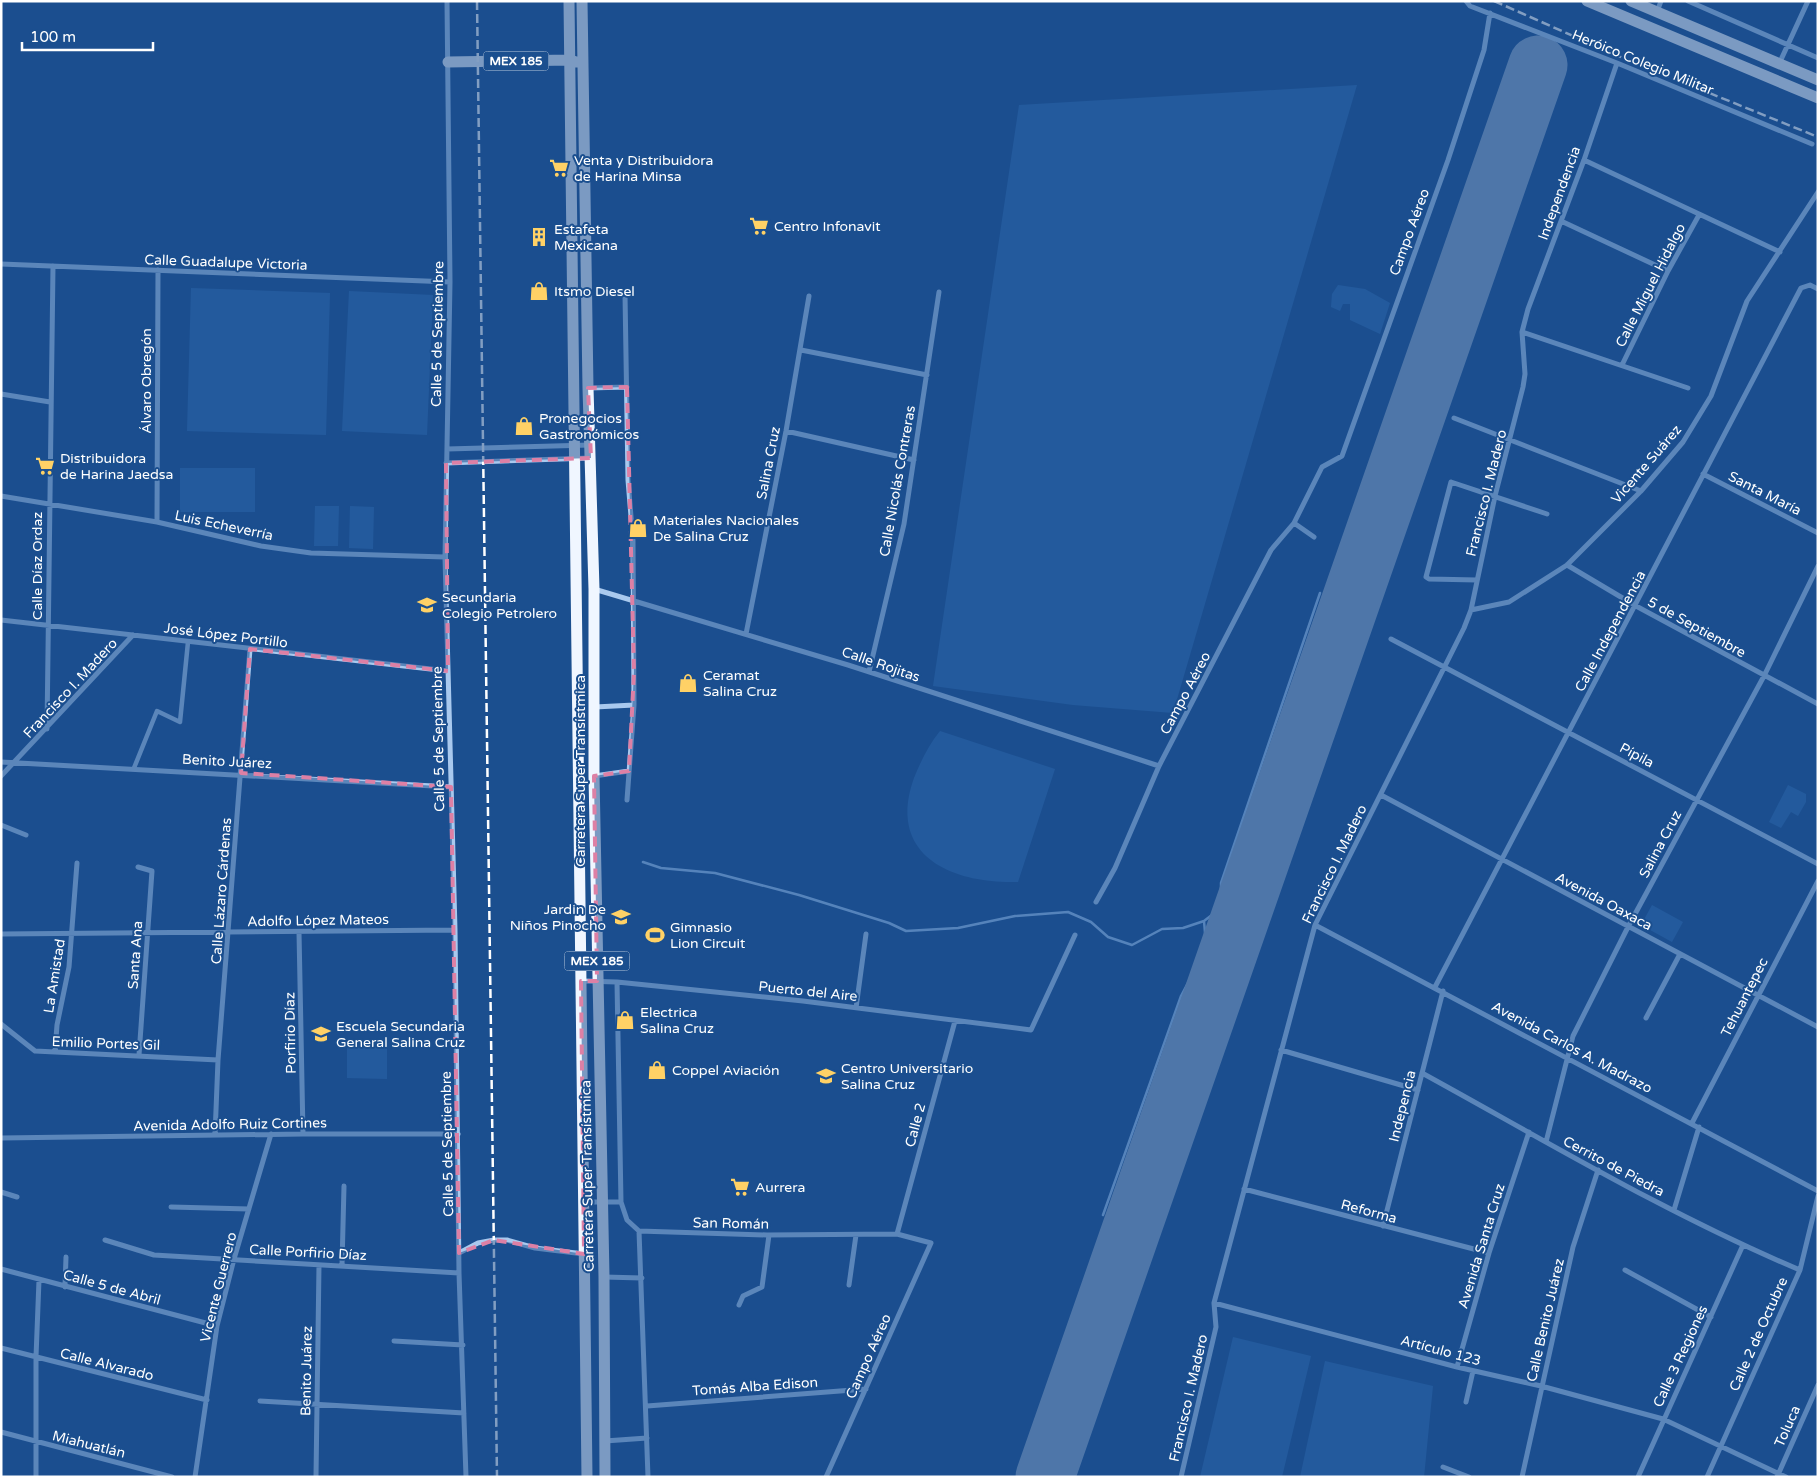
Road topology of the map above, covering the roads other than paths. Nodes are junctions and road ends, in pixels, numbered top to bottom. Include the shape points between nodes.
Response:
1 (447, 1) edge
2 (569, 1) edge
3 (582, 1) edge
4 (1466, 1) edge
5 (1587, 1) edge
6 (1631, 1) edge
7 (1688, 1) edge
8 (1808, 1) edge
9 (1659, 7) edge
10 (1490, 13) junction
11 (1788, 45) junction
12 (1818, 58) edge
13 (570, 60) junction
14 (448, 62) junction
15 (1617, 62) junction
16 (583, 64) junction
17 (1779, 64) junction
18 (1818, 80) edge
19 (1818, 98) edge
20 (1812, 144) dead end
21 (1584, 160) junction
22 (1818, 192) edge
23 (1700, 215) junction
24 (1561, 221) junction
25 (1780, 252) junction
26 (1, 264) edge
27 (53, 266) junction
28 (158, 270) junction
29 (1668, 271) junction
30 (450, 282) junction
31 (1818, 289) edge
32 (939, 292) dead end
33 (625, 294) dead end
34 (809, 296) dead end
35 (1522, 332) junction
36 (801, 350) junction
37 (1622, 365) junction
38 (927, 375) junction
39 (627, 387) junction
40 (588, 388) junction
41 (1688, 388) dead end
42 (1, 394) edge
43 (50, 402) junction
44 (1454, 418) dead end
45 (786, 431) junction
46 (627, 434) junction
47 (1510, 438) junction
48 (590, 439) junction
49 (575, 446) junction
50 (447, 449) junction
51 (591, 458) junction
52 (575, 459) junction
53 (914, 460) junction
54 (446, 463) junction
55 (1702, 474) junction
56 (1641, 490) junction
57 (1, 496) edge
58 (1495, 496) junction
59 (48, 504) junction
60 (1547, 514) dead end
61 (157, 522) junction
62 (1294, 523) junction
63 (1818, 533) edge
64 (1314, 536) dead end
65 (445, 557) junction
66 (1567, 565) junction
67 (1818, 566) edge
68 (1477, 580) junction
69 (594, 589) junction
70 (632, 601) junction
71 (1636, 606) junction
72 (1471, 610) junction
73 (1, 620) edge
74 (49, 625) junction
75 (746, 634) junction
76 (134, 635) junction
77 (1391, 639) dead end
78 (188, 642) junction
79 (250, 650) junction
80 (1445, 668) junction
81 (448, 671) junction
82 (870, 672) junction
83 (1764, 676) junction
84 (1818, 704) edge
85 (634, 705) junction
86 (594, 707) junction
87 (47, 729) junction
88 (1569, 732) junction
89 (1, 762) edge
90 (16, 762) junction
91 (1159, 766) junction
92 (134, 768) junction
93 (629, 771) junction
94 (241, 773) junction
95 (1, 776) edge
96 (594, 776) junction
97 (451, 787) junction
98 (1380, 795) junction
99 (1697, 799) junction
100 (627, 800) dead end
101 (1, 825) edge
102 (26, 835) dead end
103 (1502, 860) junction
104 (77, 863) dead end
105 (1818, 864) edge
106 (138, 868) dead end
107 (1818, 881) edge
108 (1096, 902) dead end
109 (1315, 925) junction
110 (1628, 927) junction
111 (455, 930) junction
112 (230, 932) junction
113 (300, 932) junction
114 (1, 934) edge
115 (72, 934) junction
116 (148, 934) junction
117 (866, 934) dead end
118 (1075, 935) dead end
119 (1680, 954) junction
120 (581, 981) junction
121 (597, 981) junction
122 (617, 982) junction
123 (1435, 987) junction
124 (1443, 991) junction
125 (1757, 995) junction
126 (856, 1008) junction
127 (1646, 1018) dead end
128 (955, 1021) junction
129 (1, 1024) edge
130 (1818, 1027) edge
131 (1281, 1050) junction
132 (55, 1052) junction
133 (139, 1055) junction
134 (1568, 1057) junction
135 (218, 1060) junction
136 (1422, 1073) junction
137 (1418, 1090) junction
138 (1692, 1123) junction
139 (1699, 1127) junction
140 (1529, 1132) junction
141 (271, 1134) junction
142 (303, 1134) junction
143 (458, 1134) junction
144 (215, 1135) junction
145 (1, 1138) edge
146 (1546, 1142) junction
147 (1598, 1170) junction
148 (344, 1186) dead end
149 (1244, 1189) junction
150 (1818, 1191) edge
151 (1, 1192) edge
152 (1818, 1196) edge
153 (17, 1197) dead end
154 (583, 1202) junction
155 (602, 1202) junction
156 (621, 1202) junction
157 (172, 1207) dead end
158 (249, 1209) junction
159 (1674, 1210) junction
160 (1383, 1226) junction
161 (639, 1232) junction
162 (897, 1234) junction
163 (769, 1235) junction
164 (856, 1235) junction
165 (105, 1240) dead end
166 (931, 1243) joint
167 (1743, 1245) junction
168 (459, 1253) junction
169 (1489, 1253) junction
170 (584, 1254) junction
171 (66, 1256) dead end
172 (234, 1259) junction
173 (319, 1265) junction
174 (342, 1265) junction
175 (1, 1269) edge
176 (1625, 1270) dead end
177 (1800, 1270) junction
178 (459, 1273) junction
179 (604, 1277) junction
180 (642, 1278) junction
181 (39, 1280) junction
182 (849, 1285) dead end
183 (65, 1286) junction
184 (1214, 1303) junction
185 (739, 1305) dead end
186 (1711, 1317) junction
187 (218, 1326) junction
188 (394, 1341) dead end
189 (463, 1346) junction
190 (1, 1348) edge
191 (36, 1357) junction
192 (1457, 1367) junction
193 (1474, 1371) junction
194 (1818, 1385) edge
195 (1541, 1386) junction
196 (866, 1389) junction
197 (207, 1400) junction
198 (260, 1401) dead end
199 (1466, 1402) dead end
200 (317, 1406) junction
201 (647, 1406) junction
202 (464, 1413) junction
203 (1663, 1420) junction
204 (1, 1432) edge
205 (647, 1438) junction
206 (605, 1441) junction
207 (36, 1442) junction
208 (1720, 1447) junction
209 (1443, 1467) dead end
210 (1778, 1475) edge
211 (36, 1477) edge
212 (172, 1477) edge
213 (195, 1477) edge
214 (316, 1477) edge
215 (466, 1477) edge
216 (587, 1477) edge
217 (605, 1477) edge
218 (648, 1477) edge
219 (826, 1477) edge
220 (1181, 1477) edge
221 (1468, 1477) edge
222 (1522, 1477) edge
223 (1638, 1477) edge
224 (1707, 1477) edge
225 (1786, 1477) edge

1 - 14 street, Calle 5 de Septiembre
2 - 13 main road, MEX 185
3 - 16 main road, Carretera Super Transístmica / MEX 185
4 - 10 street, Heróico Colegio Militar via 1470,6
5 - 19 main road
6 - 9 main road
7 - 11 street
8 - 11 street
9 - 17 main road
10 - 15 street, Heróico Colegio Militar
10 - 62 street, Campo Aéreo via 1484,50 1448,160 1342,456 1322,467
11 - 12 street
11 - 17 street
13 - 14 main road, MEX 185
13 - 16 main road, MEX 185
13 - 49 main road, MEX 185
14 - 30 street, Calle 5 de Septiembre
15 - 20 street, Heróico Colegio Militar
15 - 21 street, Independencia
16 - 40 main road, Carretera Super Transístmica / MEX 185
17 - 18 main road
21 - 23 street
21 - 24 street, Independencia
22 - 25 street, Vicente Suárez
23 - 25 street
23 - 29 street, Calle Miguel Hidalgo
24 - 29 street
24 - 35 street, Independencia
25 - 56 street, Vicente Suárez via 1747,301 1711,396 1683,442
26 - 27 street, Calle Guadalupe Victoria
27 - 28 street, Calle Guadalupe Victoria
27 - 43 street, Calle Díaz Ordaz
28 - 30 street, Calle Guadalupe Victoria
28 - 61 street, Álvaro Obregón
29 - 37 street, Calle Miguel Hidalgo
30 - 50 street, Calle 5 de Septiembre
31 - 55 street, Calle Independencia via 1805,285 1800,288
32 - 38 street, Calle Nicolás Contreras
33 - 39 street
34 - 36 street, Salina Cruz
35 - 37 street
35 - 47 street, Francisco I. Madero via 1525,374
36 - 38 street
36 - 45 street, Salina Cruz
37 - 41 street
38 - 53 street, Calle Nicolás Contreras
39 - 40 street
39 - 46 street
40 - 48 main road, Carretera Super Transístmica / MEX 185
42 - 43 street
43 - 59 street, Calle Díaz Ordaz
44 - 47 street
45 - 53 street
45 - 75 street, Salina Cruz
46 - 48 street
46 - 70 street via 633,541
47 - 56 street
47 - 58 street, Francisco I. Madero
48 - 49 street
48 - 51 main road, Carretera Super Transístmica / MEX 185
49 - 50 street
49 - 52 main road, MEX 185
50 - 54 street, Calle 5 de Septiembre
51 - 52 street
51 - 69 main road, Carretera Super Transístmica / MEX 185
52 - 54 street
52 - 120 main road, Carretera Super Transístmica / MEX 185
53 - 82 street, Calle Nicolás Contreras via 904,524
54 - 65 street, Calle 5 de Septiembre
55 - 63 street, Santa María
55 - 71 street, Calle Independencia
56 - 66 street, Vicente Suárez
57 - 59 street, Luis Echeverría
58 - 60 street
58 - 68 street, Francisco I. Madero
58 - 68 street via 1451,482 1426,573 1429,579
59 - 61 street, Luis Echeverría
59 - 74 street, Calle Díaz Ordaz
61 - 65 street, Luis Echeverría via 261,546 311,553
62 - 64 street
62 - 91 street, Campo Aéreo via 1271,550
65 - 81 street, Calle 5 de Septiembre
66 - 71 street, 5 de Septiembre
66 - 72 street, Vicente Suárez via 1509,602
67 - 83 street, Salina Cruz
68 - 72 street, Francisco I. Madero
69 - 70 street, Calle Rojitas
69 - 86 main road, Carretera Super Transístmica / MEX 185
70 - 75 street, Calle Rojitas
70 - 85 street
71 - 83 street, 5 de Septiembre
71 - 88 street, Calle Independencia
72 - 80 street, Francisco I. Madero
73 - 74 street, José López Portillo
74 - 76 street, José López Portillo
74 - 87 street, Calle Díaz Ordaz
75 - 82 street, Calle Rojitas
76 - 78 street, José López Portillo
76 - 87 street, Francisco I. Madero
77 - 80 street, Pípila
78 - 79 street, José López Portillo
78 - 92 street via 180,722 157,711
79 - 81 street, José López Portillo
79 - 94 street, Calle Lázaro Cárdenas
80 - 88 street, Pípila
80 - 98 street, Francisco I. Madero
81 - 97 street, Calle 5 de Septiembre
82 - 91 street, Calle Rojitas
83 - 84 street, 5 de Septiembre
83 - 99 street, Salina Cruz
85 - 86 street
85 - 93 street
86 - 96 main road, Carretera Super Transístmica / MEX 185
87 - 90 street, Francisco I. Madero
88 - 99 street, Pípila
88 - 103 street, Calle Independencia
89 - 90 street, Benito Juárez
90 - 92 street, Benito Juárez
90 - 95 street, Francisco I. Madero
91 - 108 street, Campo Aéreo via 1115,868
92 - 94 street, Benito Juárez
93 - 96 street
93 - 100 street
94 - 97 street, Benito Juárez
94 - 112 street, Calle Lázaro Cárdenas
96 - 121 main road, Carretera Super Transístmica / MEX 185
97 - 111 street, Calle 5 de Septiembre
98 - 103 street, Avenida Oaxaca
98 - 109 street, Francisco I. Madero
99 - 105 street, Pípila
99 - 110 street, Salina Cruz
101 - 102 street
103 - 110 street, Avenida Oaxaca
103 - 123 street, Calle Independencia
104 - 115 street, La Amistad
106 - 116 street, Santa Ana via 152,871
107 - 125 street, Tehuantepec
109 - 123 street, Avenida Carlos A. Madrazo
109 - 131 street, Francisco I. Madero
110 - 119 street, Avenida Oaxaca
110 - 134 street, Salina Cruz via 1573,1036
111 - 113 street, Adolfo López Mateos
111 - 143 street, Calle 5 de Septiembre
112 - 113 street, Adolfo López Mateos
112 - 116 street, Adolfo López Mateos
112 - 135 street, Calle Lázaro Cárdenas
113 - 142 street, Porfirio Díaz
114 - 115 street, Adolfo López Mateos
115 - 116 street, Adolfo López Mateos
115 - 132 street, La Amistad
116 - 133 street, Santa Ana
117 - 126 street
118 - 128 street, Puerto del Aire via 1031,1030
119 - 125 street, Avenida Oaxaca
119 - 127 street
120 - 121 street, Puerto del Aire
120 - 154 main road, Carretera Super Transístmica / MEX 185
121 - 122 street, Puerto del Aire
121 - 155 main road, Carretera Super Transístmica / MEX 185
122 - 126 street, Puerto del Aire
122 - 156 street
123 - 124 street, Avenida Carlos A. Madrazo
124 - 134 street, Avenida Carlos A. Madrazo
124 - 136 street, Indepencia
125 - 130 street, Avenida Oaxaca
125 - 138 street, Tehuantepec
126 - 128 street, Puerto del Aire
128 - 162 street, Calle 2
129 - 132 street, Emilio Portes Gil via 35,1051
131 - 137 street
131 - 149 street, Francisco I. Madero
132 - 133 street, Emilio Portes Gil
133 - 135 street, Emilio Portes Gil
134 - 138 street, Avenida Carlos A. Madrazo
134 - 146 street, Salina Cruz
135 - 144 street, Calle Lázaro Cárdenas
136 - 137 street, Indepencia
136 - 140 street, Cerrito de Piedra
137 - 160 street, Indepencia
138 - 139 street, Avenida Carlos A. Madrazo
139 - 150 street, Avenida Carlos A. Madrazo
139 - 159 street
140 - 146 street, Cerrito de Piedra
140 - 169 street, Avenida Santa Cruz
141 - 142 street, Avenida Adolfo Ruiz Cortines
141 - 144 street, Avenida Adolfo Ruiz Cortines
141 - 158 street, Vicente Guerrero
142 - 143 street, Avenida Adolfo Ruiz Cortines
143 - 168 street, Calle 5 de Septiembre
144 - 145 street, Avenida Adolfo Ruiz Cortines
146 - 147 street, Cerrito de Piedra
147 - 159 street, Cerrito de Piedra
147 - 195 street, Calle Benito Juárez via 1573,1247
148 - 174 street
149 - 160 street, Reforma
149 - 184 street, Francisco I. Madero
151 - 153 street
152 - 177 street, Calle 2 de Octubre
154 - 155 street
154 - 170 main road, Carretera Super Transístmica / MEX 185
155 - 156 street
155 - 179 main road, Carretera Super Transístmica / MEX 185
156 - 161 street via 626,1220
157 - 158 street
158 - 172 street, Vicente Guerrero
159 - 167 street, Cerrito de Piedra
160 - 169 street, Reforma
161 - 163 street, San Román
161 - 180 street
162 - 164 street, San Román
162 - 166 street, San Román
163 - 164 street, San Román
163 - 185 street via 762,1287 743,1296
164 - 182 street
165 - 172 street, Calle Porfirio Díaz via 154,1255
166 - 196 street, Campo Aéreo
167 - 177 street, Cerrito de Piedra
167 - 186 street, Calle 3 Regiones
168 - 170 street via 478,1243 507,1240 535,1248
168 - 178 street, Calle 5 de Septiembre
169 - 192 street, Avenida Santa Cruz
170 - 216 main road, Carretera Super Transístmica / MEX 185
171 - 183 street
172 - 173 street, Calle Porfirio Díaz
172 - 187 street, Vicente Guerrero
173 - 174 street, Calle Porfirio Díaz
173 - 200 street, Benito Juárez
174 - 178 street, Calle Porfirio Díaz
175 - 181 street, Calle 5 de Abril
176 - 186 street
177 - 208 street, Calle 2 de Octubre
178 - 189 street, Calle 5 de Septiembre
179 - 180 street
179 - 206 main road, Carretera Super Transístmica / MEX 185
180 - 201 street
181 - 183 street, Calle 5 de Abril
181 - 191 street
183 - 187 street, Calle 5 de Abril
184 - 192 street, Artículo 123
184 - 220 street, Francisco I. Madero via 1216,1326
186 - 203 street, Calle 3 Regiones
187 - 197 street, Vicente Guerrero
188 - 189 street
189 - 202 street, Calle 5 de Septiembre
190 - 191 street, Calle Alvarado
191 - 197 street, Calle Alvarado
191 - 207 street
192 - 193 street, Artículo 123
193 - 195 street, Artículo 123
193 - 199 street
194 - 210 street, Toluca
195 - 203 street, Artículo 123
195 - 222 street, Calle Benito Juárez
196 - 201 street, Tomás Alba Edison
196 - 219 street, Campo Aéreo
197 - 213 street, Vicente Guerrero
198 - 200 street
200 - 202 street
200 - 214 street, Benito Juárez
201 - 205 street
202 - 215 street, Calle 5 de Septiembre
203 - 208 street, Artículo 123
203 - 223 street, Calle 3 Regiones
204 - 207 street, Miahuatlán
205 - 206 street
205 - 218 street
206 - 217 main road, Carretera Super Transístmica / MEX 185
207 - 211 street
207 - 212 street, Miahuatlán
208 - 210 street, Artículo 123
208 - 224 street, Calle 2 de Octubre
209 - 221 street
210 - 225 street, Artículo 123

